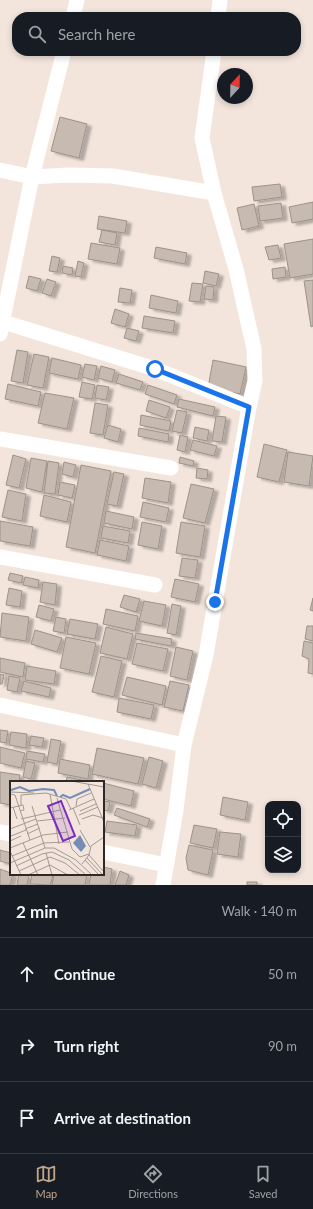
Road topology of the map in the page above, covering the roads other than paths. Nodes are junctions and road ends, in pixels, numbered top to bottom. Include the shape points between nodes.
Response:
1 (77, 0) edge
2 (220, 0) edge
3 (73, 12) edge
4 (219, 12) edge
5 (63, 56) edge
6 (213, 56) edge
7 (0, 170) edge
8 (32, 177) junction
9 (214, 193) junction
10 (1, 326) edge
11 (249, 407) junction
12 (0, 438) edge
13 (171, 468) dead end
14 (0, 557) edge
15 (155, 585) dead end
16 (0, 705) edge
17 (184, 745) junction
18 (0, 832) edge
19 (10, 834) edge
20 (104, 852) edge
21 (166, 865) junction
22 (163, 885) edge

1 - 3 street
2 - 4 street
5 - 8 street
6 - 9 street via 202,138
7 - 8 street
8 - 9 street via 113,176
8 - 10 street
9 - 11 street via 236,269 254,349 255,381
10 - 11 street via 155,369
11 - 17 street via 206,655
12 - 13 street
14 - 15 street
16 - 17 street
17 - 21 street
18 - 19 street
20 - 21 street
21 - 22 street

